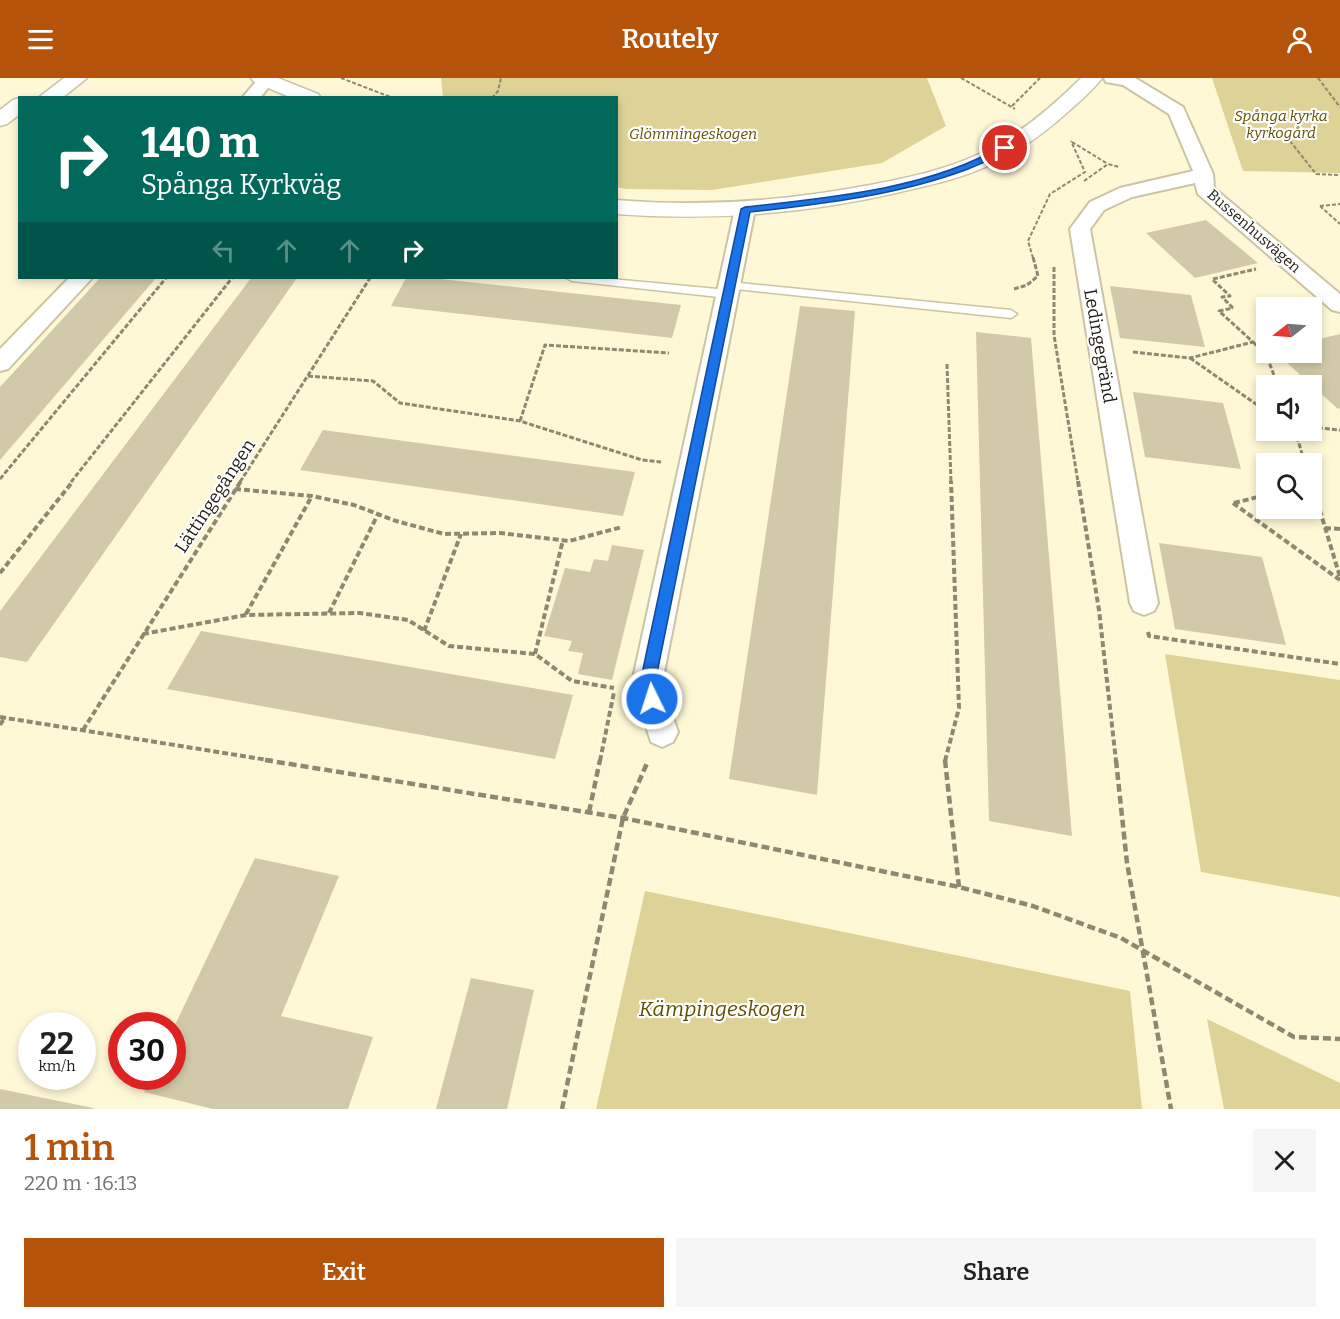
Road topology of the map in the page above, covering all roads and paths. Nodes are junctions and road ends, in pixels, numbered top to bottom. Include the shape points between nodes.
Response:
1 (54, 78) edge
2 (77, 78) edge
3 (263, 78) edge
4 (340, 78) edge
5 (501, 78) edge
6 (961, 78) edge
7 (1040, 78) edge
8 (1092, 78) edge
9 (1112, 78) edge
10 (1318, 78) edge
11 (31, 96) edge
12 (51, 96) edge
13 (251, 96) edge
14 (306, 96) edge
15 (388, 96) edge
16 (494, 96) edge
17 (18, 106) edge
18 (1340, 107) edge
19 (18, 118) edge
20 (0, 120) edge
21 (0, 130) edge
22 (1064, 137) dead end
23 (1071, 141) junction
24 (1290, 141) dead end
25 (1108, 164) dead end
26 (1204, 174) junction
27 (1340, 175) edge
28 (1340, 204) edge
29 (618, 207) edge
30 (745, 209) junction
31 (1340, 224) edge
32 (1288, 261) junction
33 (80, 279) edge
34 (165, 279) edge
35 (231, 279) edge
36 (369, 279) edge
37 (585, 279) edge
38 (729, 290) junction
39 (1008, 290) dead end
40 (1340, 305) edge
41 (1011, 314) dead end
42 (1252, 342) junction
43 (1100, 348) junction
44 (669, 353) dead end
45 (1190, 358) junction
46 (0, 363) edge
47 (947, 364) dead end
48 (1274, 375) edge
49 (308, 376) junction
50 (1256, 404) edge
51 (520, 421) junction
52 (1322, 428) edge
53 (1340, 430) edge
54 (671, 464) dead end
55 (0, 479) edge
56 (235, 489) junction
57 (312, 496) junction
58 (1256, 497) edge
59 (378, 514) junction
60 (1322, 518) edge
61 (622, 527) dead end
62 (1325, 528) junction
63 (1340, 529) edge
64 (461, 534) junction
65 (563, 540) junction
66 (0, 573) edge
67 (1340, 579) edge
68 (1143, 603) joint
69 (329, 613) junction
70 (246, 615) junction
71 (424, 631) junction
72 (142, 634) junction
73 (535, 654) junction
74 (1340, 664) edge
75 (614, 688) dead end
76 (3, 717) edge
77 (0, 725) edge
78 (83, 730) junction
79 (662, 732) joint
80 (623, 818) junction
81 (959, 887) junction
82 (1340, 1039) edge
83 (562, 1109) edge

1 - 11 street
2 - 12 street
3 - 13 street
3 - 14 street
4 - 15 path
5 - 16 path
6 - 7 path via 1012,106
8 - 30 street via 1064,107 1021,138 989,157 933,179 827,201
9 - 26 street, Bussenhusvägen via 1128,81 1177,111
10 - 18 path
17 - 20 street
19 - 21 street
22 - 23 path
23 - 25 path
23 - 39 path via 1085,172 1050,194 1028,241 1038,276 1027,285
24 - 27 path via 1316,174
26 - 32 street, Bussenhusvägen via 1205,190
26 - 43 street, Ledingegränd via 1096,206 1080,229
28 - 31 path via 1320,206
29 - 30 street
30 - 38 street
32 - 40 street, Bussenhusvägen
32 - 42 path via 1213,279 1230,296 1222,297 1233,308 1219,311
33 - 46 street
34 - 55 path
35 - 66 path
36 - 49 path, Lättingegången
37 - 38 lane
38 - 41 lane
38 - 79 street via 647,683
42 - 45 path
42 - 48 path via 1266,354
43 - 45 path
43 - 68 street, Ledingegränd
44 - 51 path via 545,345
45 - 50 path
47 - 81 path via 959,708 945,759
49 - 51 path via 373,381 400,403
49 - 56 path, Lättingegången
51 - 54 path via 642,460
52 - 53 path
56 - 57 path
56 - 72 path, Lättingegången
57 - 59 path
57 - 70 path
58 - 67 path via 1233,503
59 - 64 path via 444,534
59 - 69 path
60 - 62 path
61 - 65 path
62 - 63 path
62 - 67 path
64 - 65 path via 500,533
64 - 71 path
65 - 73 path
68 - 74 path via 1149,636
69 - 70 path
69 - 71 path via 408,620
70 - 72 path
71 - 73 path via 449,646
72 - 78 path, Lättingegången
73 - 75 path via 573,681
76 - 77 path
76 - 78 path
78 - 80 path
79 - 80 path
80 - 81 path
80 - 83 path
81 - 82 path via 1033,906 1121,938 1294,1037

